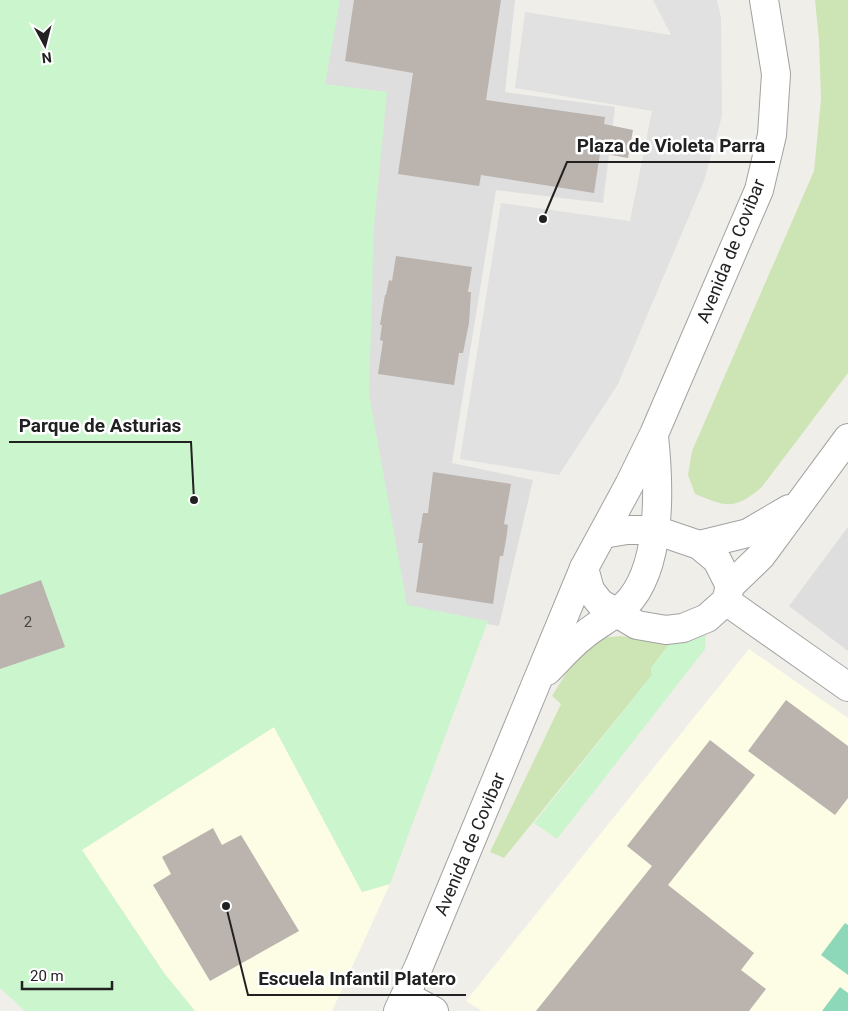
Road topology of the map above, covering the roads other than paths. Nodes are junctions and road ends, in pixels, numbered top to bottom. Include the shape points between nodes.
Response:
1 (764, 0) edge
2 (654, 434) junction
3 (848, 438) edge
4 (797, 504) junction
5 (654, 530) junction
6 (603, 534) junction
7 (699, 545) junction
8 (584, 568) junction
9 (728, 593) junction
10 (616, 613) junction
11 (540, 677) junction
12 (848, 687) edge
13 (402, 1004) edge
14 (434, 1011) edge

1 - 2 street, Avenida de Covibar via 776,74 772,135 759,190
2 - 5 street, Avenida de Covibar via 657,463
2 - 6 street, Avenida de Covibar
3 - 4 street
4 - 7 street via 748,533
4 - 9 street via 761,556
5 - 6 street
5 - 7 street
5 - 10 street, Avenida de Covibar via 647,573 631,599
6 - 8 street, Avenida de Covibar
7 - 9 street via 717,560
8 - 10 street via 590,590 600,603
8 - 11 street, Avenida de Covibar
9 - 10 street via 707,618 683,628 666,630 637,625
9 - 12 street
10 - 11 street, Avenida de Covibar via 581,637
11 - 13 street, Avenida de Covibar
13 - 14 street

